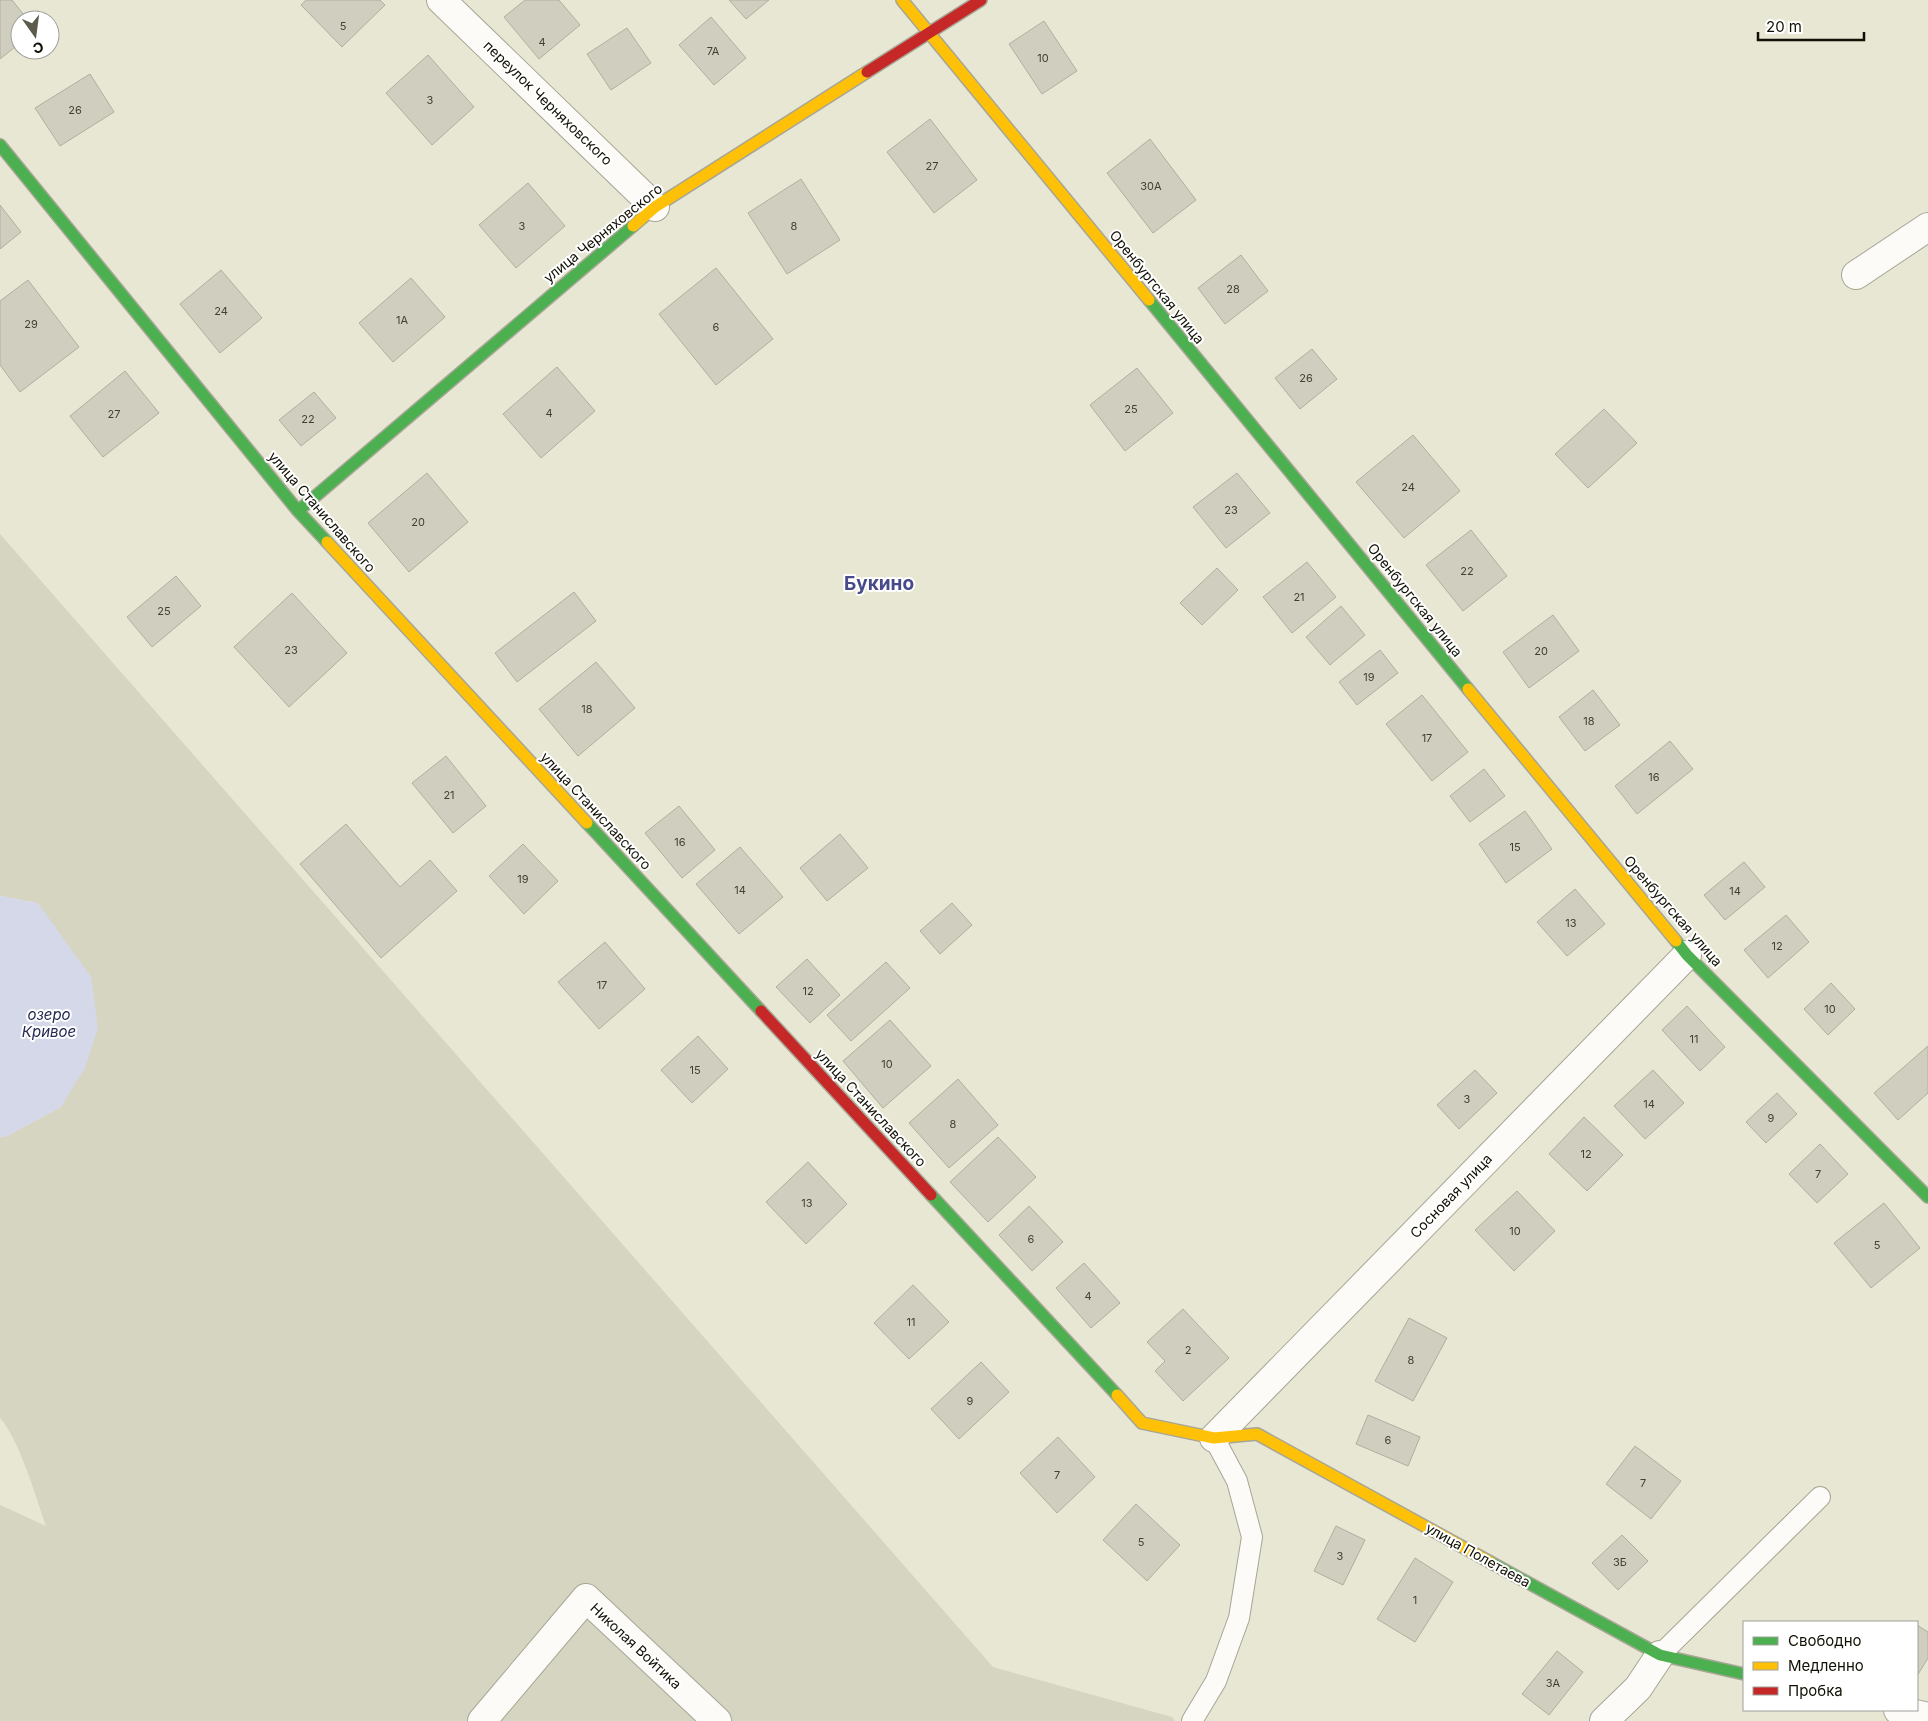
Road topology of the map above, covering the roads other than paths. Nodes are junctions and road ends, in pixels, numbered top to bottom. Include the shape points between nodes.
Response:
1 (440, 0) edge
2 (902, 0) edge
3 (981, 0) edge
4 (929, 32) junction
5 (0, 145) edge
6 (655, 206) junction
7 (1928, 226) edge
8 (1856, 275) dead end
9 (298, 511) junction
10 (1687, 954) junction
11 (1928, 1197) edge
12 (1214, 1438) junction
13 (1820, 1497) dead end
14 (1660, 1655) junction
15 (1743, 1674) edge
16 (1902, 1711) edge
17 (1928, 1717) edge
18 (482, 1721) edge
19 (717, 1721) edge
20 (1192, 1721) edge
21 (1604, 1721) edge

1 - 6 street, переулок Черняховского
2 - 4 street, Оренбургская улица
3 - 4 street, улица Черняховского
4 - 6 street, улица Черняховского
4 - 10 street, Оренбургская улица
5 - 9 street, улица Станиславского
6 - 9 street, улица Черняховского
7 - 8 street
9 - 12 street, улица Станиславского via 1142,1423
10 - 11 street, Оренбургская улица
10 - 12 street, Сосновая улица
12 - 14 street, улица Полетаева via 1257,1434
12 - 20 lane via 1237,1481 1252,1537 1239,1618 1216,1681
13 - 14 lane
14 - 15 street, улица Полетаева
14 - 21 street via 1638,1688
16 - 17 street
18 - 19 street, Николая Войтика via 586,1598

